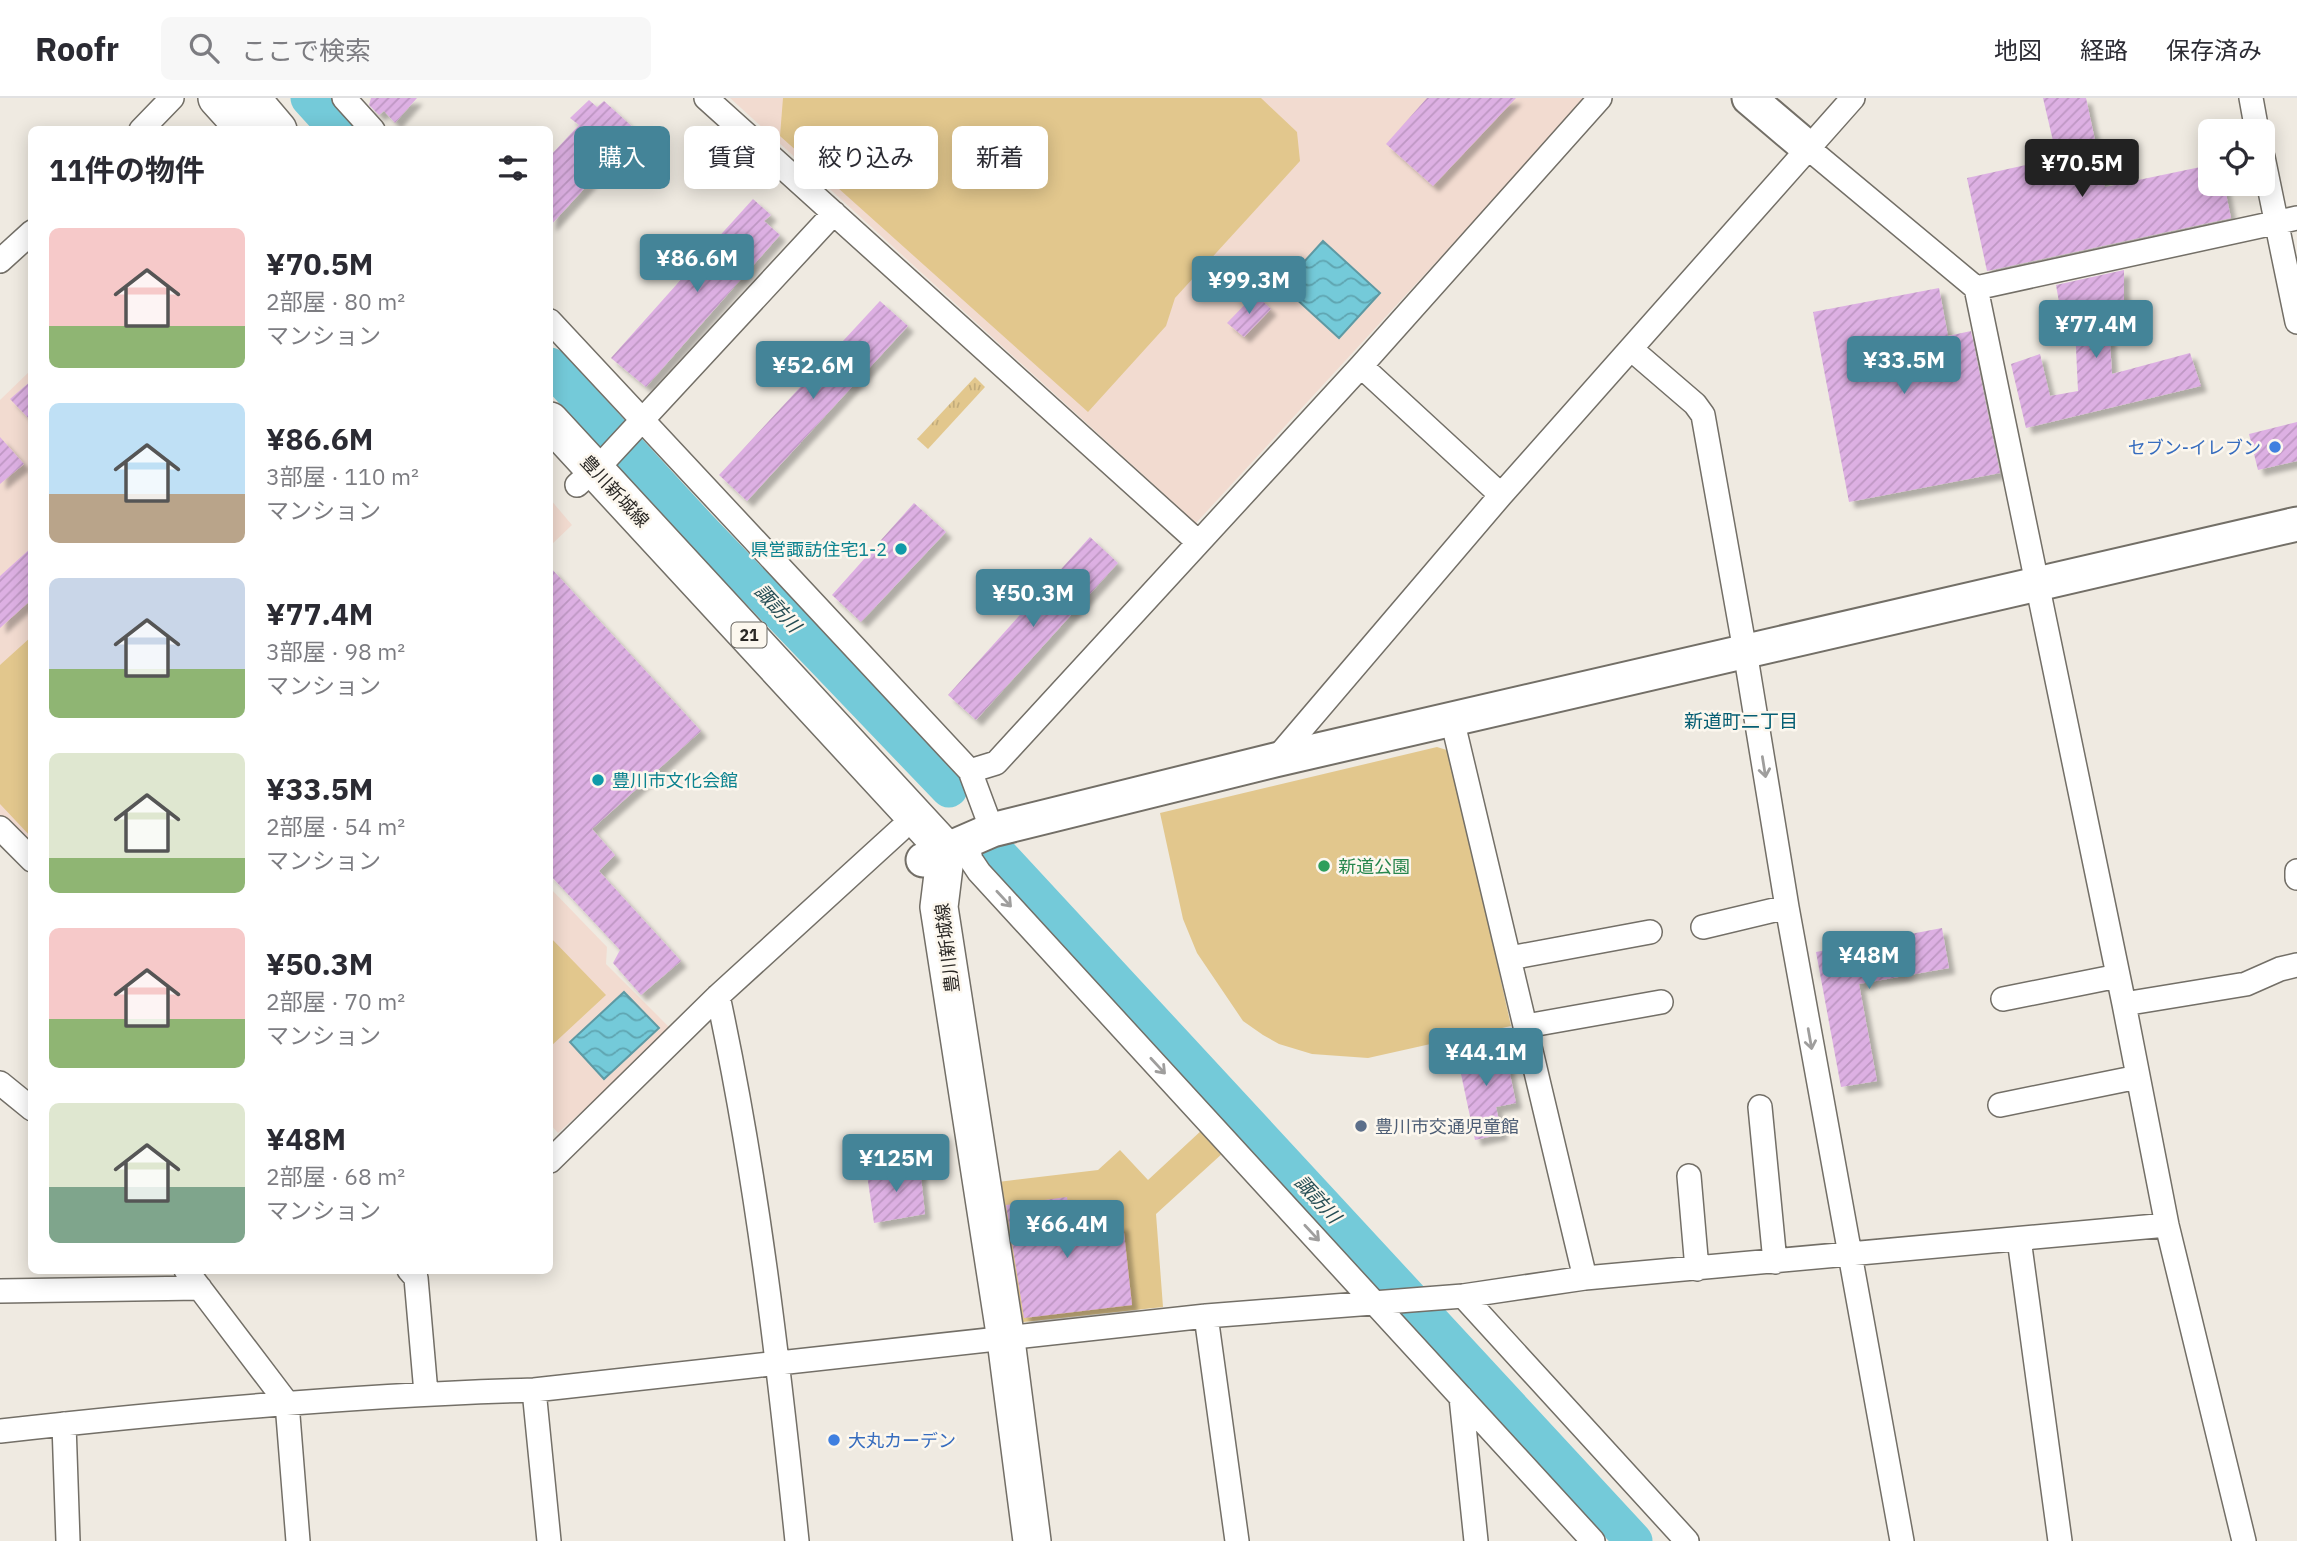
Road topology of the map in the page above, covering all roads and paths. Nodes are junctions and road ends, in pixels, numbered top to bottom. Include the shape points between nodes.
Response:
1 (172, 98) edge
2 (217, 98) edge
3 (251, 98) edge
4 (344, 98) edge
5 (706, 98) edge
6 (1600, 98) edge
7 (1749, 98) edge
8 (1853, 98) edge
9 (2250, 98) edge
10 (2254, 119) edge
11 (145, 126) edge
12 (242, 126) edge
13 (275, 126) edge
14 (369, 126) edge
15 (1808, 148) junction
16 (2275, 189) edge
17 (834, 213) junction
18 (2287, 221) edge
19 (28, 236) edge
20 (0, 261) edge
21 (1976, 288) junction
22 (2297, 322) edge
23 (553, 325) edge
24 (1631, 349) junction
25 (1361, 366) junction
26 (553, 424) edge
27 (637, 427) junction
28 (553, 456) edge
29 (593, 471) junction
30 (1501, 495) junction
31 (2297, 524) edge
32 (1198, 542) junction
33 (2038, 586) junction
34 (1745, 651) junction
35 (1452, 719) junction
36 (1275, 760) junction
37 (970, 771) junction
38 (0, 828) edge
39 (900, 830) junction
40 (957, 846) junction
41 (28, 856) edge
42 (2297, 871) edge
43 (2297, 878) edge
44 (1787, 907) junction
45 (1703, 927) dead end
46 (1650, 932) dead end
47 (1510, 958) junction
48 (2297, 965) edge
49 (2118, 976) junction
50 (718, 996) junction
51 (2003, 999) dead end
52 (1661, 1002) dead end
53 (2124, 1004) junction
54 (1526, 1026) junction
55 (2138, 1077) junction
56 (0, 1083) edge
57 (2000, 1105) dead end
58 (28, 1106) edge
59 (1760, 1107) dead end
60 (553, 1158) edge
61 (1689, 1176) dead end
62 (2166, 1225) junction
63 (2019, 1239) junction
64 (1849, 1255) junction
65 (1775, 1262) junction
66 (1697, 1269) junction
67 (417, 1274) edge
68 (1585, 1278) junction
69 (193, 1279) edge
70 (0, 1291) edge
71 (1456, 1297) junction
72 (1386, 1301) junction
73 (1206, 1316) junction
74 (997, 1341) junction
75 (779, 1362) junction
76 (534, 1390) junction
77 (426, 1393) junction
78 (1461, 1397) junction
79 (287, 1403) junction
80 (64, 1424) junction
81 (0, 1431) edge
82 (68, 1541) edge
83 (299, 1541) edge
84 (550, 1541) edge
85 (797, 1541) edge
86 (1014, 1541) edge
87 (1032, 1541) edge
88 (1237, 1541) edge
89 (1476, 1541) edge
90 (1593, 1541) edge
91 (1687, 1541) edge
92 (1902, 1541) edge
93 (2060, 1541) edge
94 (2244, 1541) edge

1 - 11 street
2 - 12 main road
3 - 13 main road
4 - 14 street
5 - 17 street
6 - 25 street
7 - 15 street
8 - 15 street
9 - 10 street
15 - 21 street
15 - 24 street
16 - 18 street
17 - 27 street
17 - 32 street
18 - 21 street
18 - 22 street
19 - 20 street
21 - 33 street
23 - 27 street
24 - 30 street
24 - 34 street via 1703,415
25 - 30 street
25 - 32 street
26 - 29 main road, 豊川新城線 / 21
27 - 29 street
27 - 37 street
28 - 29 main road, 豊川新城線 / 21
29 - 39 main road, 豊川新城線 / 21
29 - 40 main road, 豊川新城線 / 21
30 - 36 street
31 - 33 street
32 - 37 street via 996,763
33 - 34 street
33 - 49 street
34 - 35 street
34 -> 44 street
35 - 36 street
35 - 47 street
36 - 40 street
37 - 40 street
38 - 41 street
39 - 40 main road, 豊川新城線 / 21
39 - 50 street
40 -> 72 street
40 - 74 main road, 豊川新城線 via 918,912
42 - 43 street
44 - 45 street
44 -> 64 street
46 - 47 street
47 - 54 street
48 - 53 street via 2246,984
49 - 51 street
49 - 53 street
50 - 60 street
50 - 75 street via 740,1101
52 - 54 street
53 - 55 street
54 - 68 street
55 - 57 street
55 - 62 street
56 - 58 street
59 - 65 street
61 - 66 street
62 - 63 street
62 - 94 street
63 - 64 street
63 - 93 street
64 - 65 street
64 - 92 street
65 - 66 street
66 - 68 street
67 - 77 street
68 - 71 street
69 - 70 street
69 - 79 street
71 - 72 street
71 - 91 street
72 - 73 street
72 - 78 street
73 - 74 street
73 - 88 street
74 - 75 street
74 - 86 main road, 豊川新城線
74 - 87 main road, 豊川新城線
75 - 76 street
75 - 85 street
76 - 77 street
76 - 84 street
77 - 79 street
78 - 89 street
78 - 90 street
79 - 80 street
79 - 83 street
80 - 81 street
80 - 82 street

